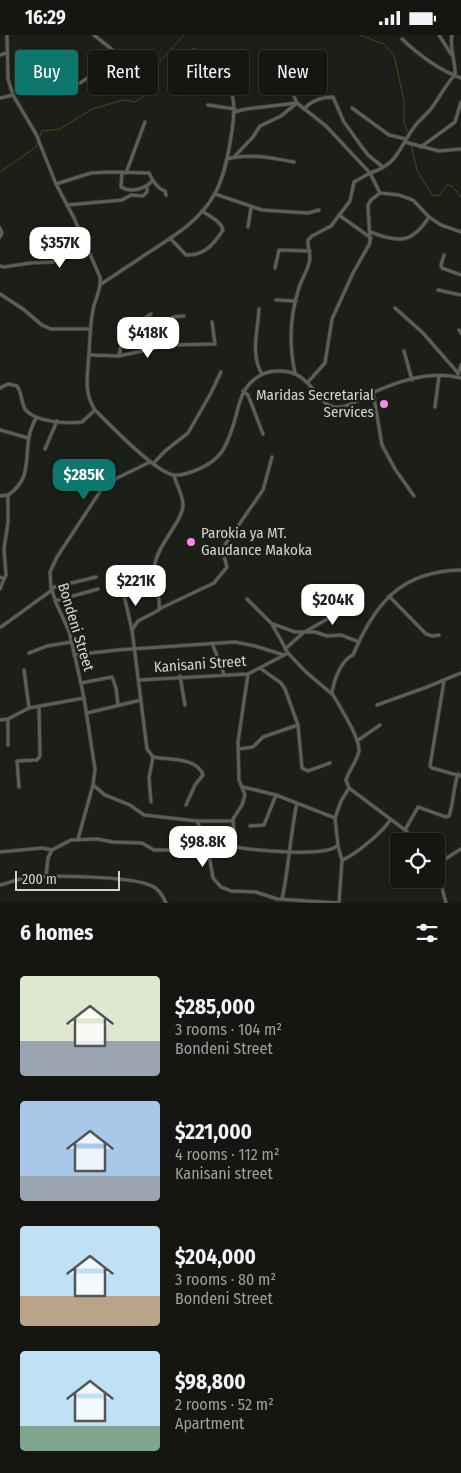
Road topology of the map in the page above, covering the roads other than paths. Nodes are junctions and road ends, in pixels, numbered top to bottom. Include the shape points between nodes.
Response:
1 (7, 35) edge
2 (94, 35) edge
3 (439, 35) edge
4 (452, 35) edge
5 (402, 39) dead end
6 (6, 53) junction
7 (452, 54) junction
8 (0, 55) edge
9 (455, 75) junction
10 (461, 78) edge
11 (80, 83) dead end
12 (13, 95) junction
13 (233, 95) edge
14 (293, 95) edge
15 (0, 98) edge
16 (461, 102) edge
17 (297, 103) junction
18 (208, 105) dead end
19 (352, 108) dead end
20 (304, 109) junction
21 (235, 111) junction
22 (145, 122) dead end
23 (406, 140) junction
24 (421, 147) junction
25 (461, 149) edge
26 (234, 157) junction
27 (227, 159) junction
28 (294, 162) dead end
29 (383, 167) junction
30 (124, 172) junction
31 (370, 173) junction
32 (152, 181) junction
33 (56, 184) junction
34 (147, 186) junction
35 (380, 193) junction
36 (215, 194) junction
37 (166, 195) dead end
38 (67, 205) junction
39 (251, 207) junction
40 (319, 210) dead end
41 (202, 211) junction
42 (339, 215) junction
43 (429, 217) junction
44 (248, 227) dead end
45 (0, 228) edge
46 (370, 231) junction
47 (461, 232) edge
48 (0, 237) edge
49 (170, 238) junction
50 (371, 238) junction
51 (84, 242) junction
52 (310, 251) junction
53 (444, 255) dead end
54 (0, 267) edge
55 (275, 268) dead end
56 (461, 275) edge
57 (101, 284) junction
58 (438, 290) dead end
59 (0, 294) edge
60 (461, 295) edge
61 (276, 300) dead end
62 (296, 301) junction
63 (395, 307) dead end
64 (259, 309) dead end
65 (150, 314) dead end
66 (184, 316) dead end
67 (212, 321) dead end
68 (90, 329) junction
69 (169, 345) junction
70 (404, 351) dead end
71 (89, 355) junction
72 (119, 356) junction
73 (461, 365) edge
74 (221, 372) dead end
75 (295, 373) junction
76 (262, 374) junction
77 (439, 376) junction
78 (459, 376) edge
79 (412, 380) junction
80 (308, 382) junction
81 (0, 388) edge
82 (243, 391) junction
83 (373, 392) junction
84 (435, 407) dead end
85 (95, 410) junction
86 (36, 418) junction
87 (57, 421) junction
88 (0, 430) edge
89 (263, 434) dead end
90 (28, 438) junction
91 (46, 449) dead end
92 (272, 457) dead end
93 (152, 463) junction
94 (174, 475) junction
95 (8, 495) junction
96 (0, 496) edge
97 (414, 496) dead end
98 (461, 570) edge
99 (96, 577) dead end
100 (2, 578) edge
101 (122, 587) dead end
102 (0, 589) edge
103 (52, 589) junction
104 (98, 589) dead end
105 (389, 596) junction
106 (247, 599) dead end
107 (55, 601) junction
108 (159, 609) junction
109 (334, 615) dead end
110 (272, 624) junction
111 (1, 627) dead end
112 (132, 630) junction
113 (303, 633) junction
114 (439, 635) dead end
115 (71, 642) junction
116 (359, 642) junction
117 (212, 643) junction
118 (134, 649) junction
119 (285, 649) junction
120 (29, 653) dead end
121 (286, 654) junction
122 (74, 655) junction
123 (260, 668) junction
124 (24, 670) dead end
125 (461, 673) edge
126 (224, 674) junction
127 (248, 674) junction
128 (180, 676) junction
129 (139, 680) junction
130 (444, 681) junction
131 (81, 683) junction
132 (333, 694) junction
133 (84, 698) junction
134 (141, 700) junction
135 (118, 705) junction
136 (185, 705) dead end
137 (377, 705) dead end
138 (39, 707) junction
139 (29, 708) junction
140 (87, 713) junction
141 (8, 719) junction
142 (0, 720) edge
143 (298, 725) junction
144 (380, 725) dead end
145 (357, 741) junction
146 (8, 745) dead end
147 (238, 749) junction
148 (152, 757) junction
149 (330, 763) dead end
150 (459, 775) edge
151 (93, 785) junction
152 (19, 787) dead end
153 (242, 787) junction
154 (349, 788) junction
155 (276, 795) junction
156 (150, 802) dead end
157 (297, 803) junction
158 (186, 805) dead end
159 (335, 817) junction
160 (390, 820) junction
161 (197, 821) junction
162 (232, 821) junction
163 (250, 826) dead end
164 (405, 830) junction
165 (408, 833) edge
166 (78, 839) junction
167 (338, 846) junction
168 (461, 849) edge
169 (52, 850) junction
170 (0, 852) edge
171 (289, 852) junction
172 (210, 855) junction
173 (342, 860) junction
174 (445, 860) edge
175 (46, 877) junction
176 (0, 885) edge
177 (442, 888) edge
178 (282, 899) junction
179 (166, 903) edge
180 (339, 903) edge
181 (446, 903) edge

1 - 6 street
2 - 11 street via 115,52 118,61 111,70 94,73
3 - 7 street
4 - 7 street
5 - 9 street via 418,54
6 - 8 street
6 - 12 street
7 - 9 street
9 - 10 street
9 - 23 street
12 - 15 street
12 - 33 street via 36,134
13 - 21 street
14 - 17 street
16 - 24 street via 455,122
17 - 20 street
17 - 21 street
17 - 26 street via 262,125
18 - 21 street
19 - 23 street via 389,135
20 - 29 street via 313,101 334,98 344,122 368,155
20 - 31 street via 326,126
21 - 27 street
22 - 30 street
23 - 24 street
23 - 29 street via 398,155
24 - 25 street via 443,151
26 - 27 street
26 - 28 street via 254,156
27 - 36 street
29 - 31 street
30 - 32 street via 149,173
30 - 33 street via 91,173
30 - 34 street via 122,188 132,190
31 - 35 street
31 - 42 street via 354,182 350,201
32 - 34 street
32 - 37 street
33 - 38 street
34 - 38 street via 142,197 132,195 122,200
35 - 43 street via 413,200
35 - 46 street via 368,205
36 - 39 street
36 - 41 street
38 - 51 street
39 - 40 street via 300,213
39 - 44 street
41 - 49 street
41 - 49 street via 218,222 223,230 206,251 186,255
42 - 50 street
42 - 52 street via 329,228 309,238
43 - 46 street via 416,234 402,240
43 - 47 street
45 - 48 street
46 - 50 street
49 - 57 street
50 - 80 street via 332,319 325,363
51 - 54 street via 63,245 53,263
51 - 57 street via 98,269
52 - 55 street via 279,250
52 - 62 street
53 - 56 street via 442,268
57 - 68 street
58 - 60 street
59 - 68 street via 51,329
61 - 62 street
62 - 75 street via 291,348
63 - 78 street via 423,333
64 - 76 street via 255,356
65 - 72 street via 126,328
66 - 69 street via 173,317
67 - 69 street via 215,344
68 - 71 street
69 - 72 street
70 - 79 street
71 - 72 street
71 - 85 street via 86,389
73 - 78 street
74 - 93 street, Bondeni Street via 188,433
75 - 76 street via 272,371
75 - 80 street
76 - 82 street
77 - 78 street
77 - 79 street
77 - 84 street
79 - 83 street
80 - 83 street via 326,404 335,407
81 - 86 street via 8,384 17,386 24,406
82 - 89 street via 248,395
82 - 94 street via 224,449 217,458 192,472
83 - 97 street via 382,445
85 - 87 street via 82,422
85 - 93 street
86 - 87 street
86 - 90 street
87 - 91 street
88 - 90 street
90 - 95 street via 22,482
92 - 108 street via 263,490 222,549 227,567 222,575 214,583
93 - 94 street
93 - 103 street, Bondeni Street via 105,485 54,563 50,572
94 - 108 street via 183,507 155,563
95 - 96 street
95 - 100 street via 4,549 6,575
98 - 105 street via 431,574
99 - 103 street
100 - 102 street
101 - 112 street, Kanisani Street
103 - 107 street, Bondeni Street
103 - 111 street
104 - 107 street
105 - 114 street via 426,634
105 - 116 street via 376,611
106 - 110 street
107 - 115 street, Bondeni Street
108 - 112 street via 138,621
109 - 113 street
110 - 113 street
110 - 119 street
112 - 118 street, Kanisani Street
113 - 116 street via 341,635
113 - 119 street
115 - 120 street
115 - 122 street, Bondeni Street
116 - 132 street via 340,670
117 - 118 street
117 - 121 street via 243,643
117 - 126 street
118 - 122 street
118 - 129 street, Kanisani Street
119 - 121 street
121 - 123 street, Kanisani Street
121 - 132 street
122 - 131 street, Bondeni Street
123 - 127 street, Kanisani Street
123 - 143 street via 283,685
124 - 139 street
125 - 130 street
126 - 127 street, Kanisani Street
126 - 128 street, Kanisani Street
127 - 147 street
128 - 129 street, Kanisani Street
128 - 136 street
129 - 134 street, Kanisani Street
130 - 137 street
130 - 150 street via 430,766
131 - 133 street, Bondeni Street
131 - 135 street via 112,677
132 - 145 street
133 - 138 street
133 - 140 street, Bondeni Street
134 - 135 street
134 - 148 street, Kanisani Street via 147,749
135 - 140 street
138 - 139 street
138 - 152 street via 40,757 18,761
139 - 141 street
140 - 151 street, Bondeni Street via 95,769
141 - 142 street
141 - 146 street
143 - 147 street via 263,737 254,747
143 - 149 street via 302,768 308,771
144 - 145 street
145 - 154 street via 357,758 346,780
147 - 153 street
148 - 156 street, Kanisani Street
148 - 158 street via 186,761 200,769 203,775 194,785
150 - 164 street via 449,816 418,807
151 - 161 street via 104,795 130,805 144,815
151 - 166 street, Bondeni Street
153 - 155 street
153 - 162 street via 245,796
154 - 159 street
154 - 160 street
155 - 157 street
155 - 163 street via 264,825
157 - 159 street
157 - 171 street
159 - 167 street
160 - 164 street
160 - 173 street via 358,851
161 - 162 street
161 - 172 street
162 - 171 street via 235,846
164 - 165 street
166 - 169 street
166 - 172 street via 142,843 154,850
167 - 171 street via 328,851
167 - 173 street
168 - 174 street
169 - 170 street
169 - 175 street
171 - 178 street
172 - 178 street via 213,878 221,887
173 - 180 street
175 - 176 street
175 - 179 street via 140,881 156,888
177 - 181 street
178 - 180 street

